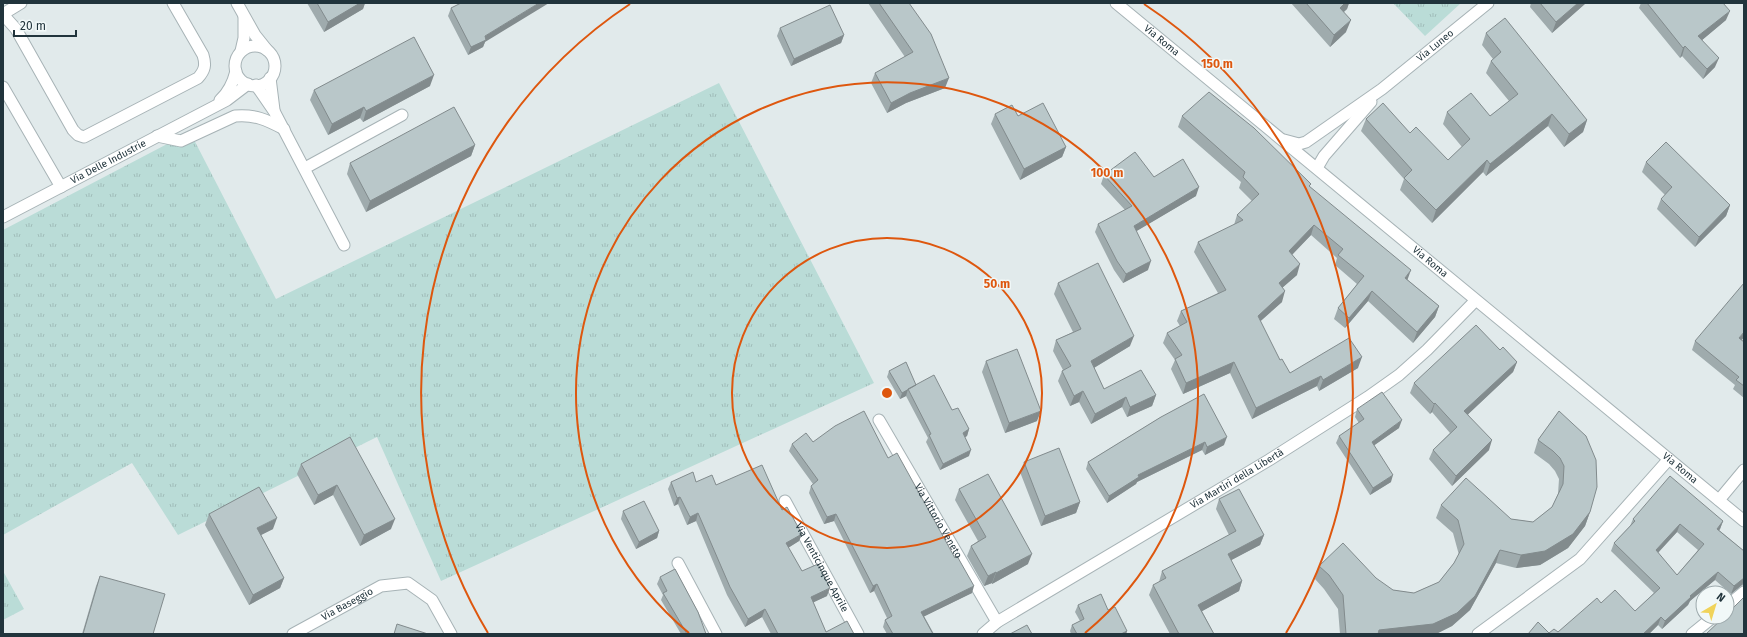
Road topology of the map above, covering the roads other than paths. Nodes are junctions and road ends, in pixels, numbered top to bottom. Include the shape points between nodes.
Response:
1 (21, 3) edge
2 (173, 3) edge
3 (237, 3) edge
4 (1116, 3) edge
5 (1488, 3) edge
6 (3, 14) edge
7 (244, 15) junction
8 (3, 18) edge
9 (241, 51) junction
10 (268, 51) junction
11 (236, 71) junction
12 (270, 78) junction
13 (252, 85) junction
14 (3, 87) edge
15 (1382, 89) junction
16 (214, 107) junction
17 (274, 111) junction
18 (402, 115) dead end
19 (284, 129) junction
20 (157, 136) junction
21 (1282, 140) junction
22 (305, 168) junction
23 (1316, 168) junction
24 (61, 187) junction
25 (3, 217) edge
26 (344, 245) dead end
27 (1476, 301) junction
28 (879, 420) dead end
29 (1669, 459) junction
30 (1744, 470) edge
31 (1719, 500) junction
32 (785, 501) dead end
33 (1744, 521) edge
34 (678, 563) dead end
35 (1744, 592) edge
36 (1735, 599) edge
37 (998, 622) junction
38 (1703, 625) edge
39 (293, 634) edge
40 (451, 634) edge
41 (716, 634) edge
42 (858, 634) edge
43 (983, 634) edge
44 (1478, 634) edge
45 (1692, 634) edge

1 - 6 street
2 - 8 street via 203,55 203,72 198,78 84,137 73,130 16,29
3 - 7 street
4 - 21 street, Via Roma
5 - 15 street, Via Luneo
7 - 9 street, Via Delle Industrie
7 - 10 street
9 - 10 street via 256,46
9 - 11 street, Via Delle Industrie via 235,63
10 - 12 street via 274,62
11 - 13 street via 243,82
11 - 16 street, Via Delle Industrie via 227,94
12 - 13 street, Via Delle Industrie via 264,83
12 - 17 street
13 - 16 street, Via Delle Industrie
13 - 17 street
14 - 24 street
15 - 21 street, Via Luneo via 1303,143
15 - 23 street, Via Luneo
16 - 20 street, Via Delle Industrie
17 - 19 street
18 - 22 street
19 - 20 street via 262,118 244,115 235,116 181,140
19 - 22 street
20 - 24 street, Via Delle Industrie
21 - 23 street, Via Roma
22 - 26 street
23 - 27 street, Via Roma
24 - 25 street, Via Delle Industrie
27 - 29 street, Via Roma
27 - 37 street, Via Martiri della Libertà via 1399,375 1368,397 1269,460
28 - 37 street, Via Vittorio Veneto
29 - 31 street, Via Roma
29 - 44 street via 1580,559
30 - 31 street
31 - 33 street, Via Roma
32 - 42 street, Via Venticinque Aprile
34 - 41 street
35 - 36 street
37 - 43 street, Via Martiri della Libertà
38 - 45 street
39 - 40 street, Via Baseggio via 381,586 408,583 432,600

